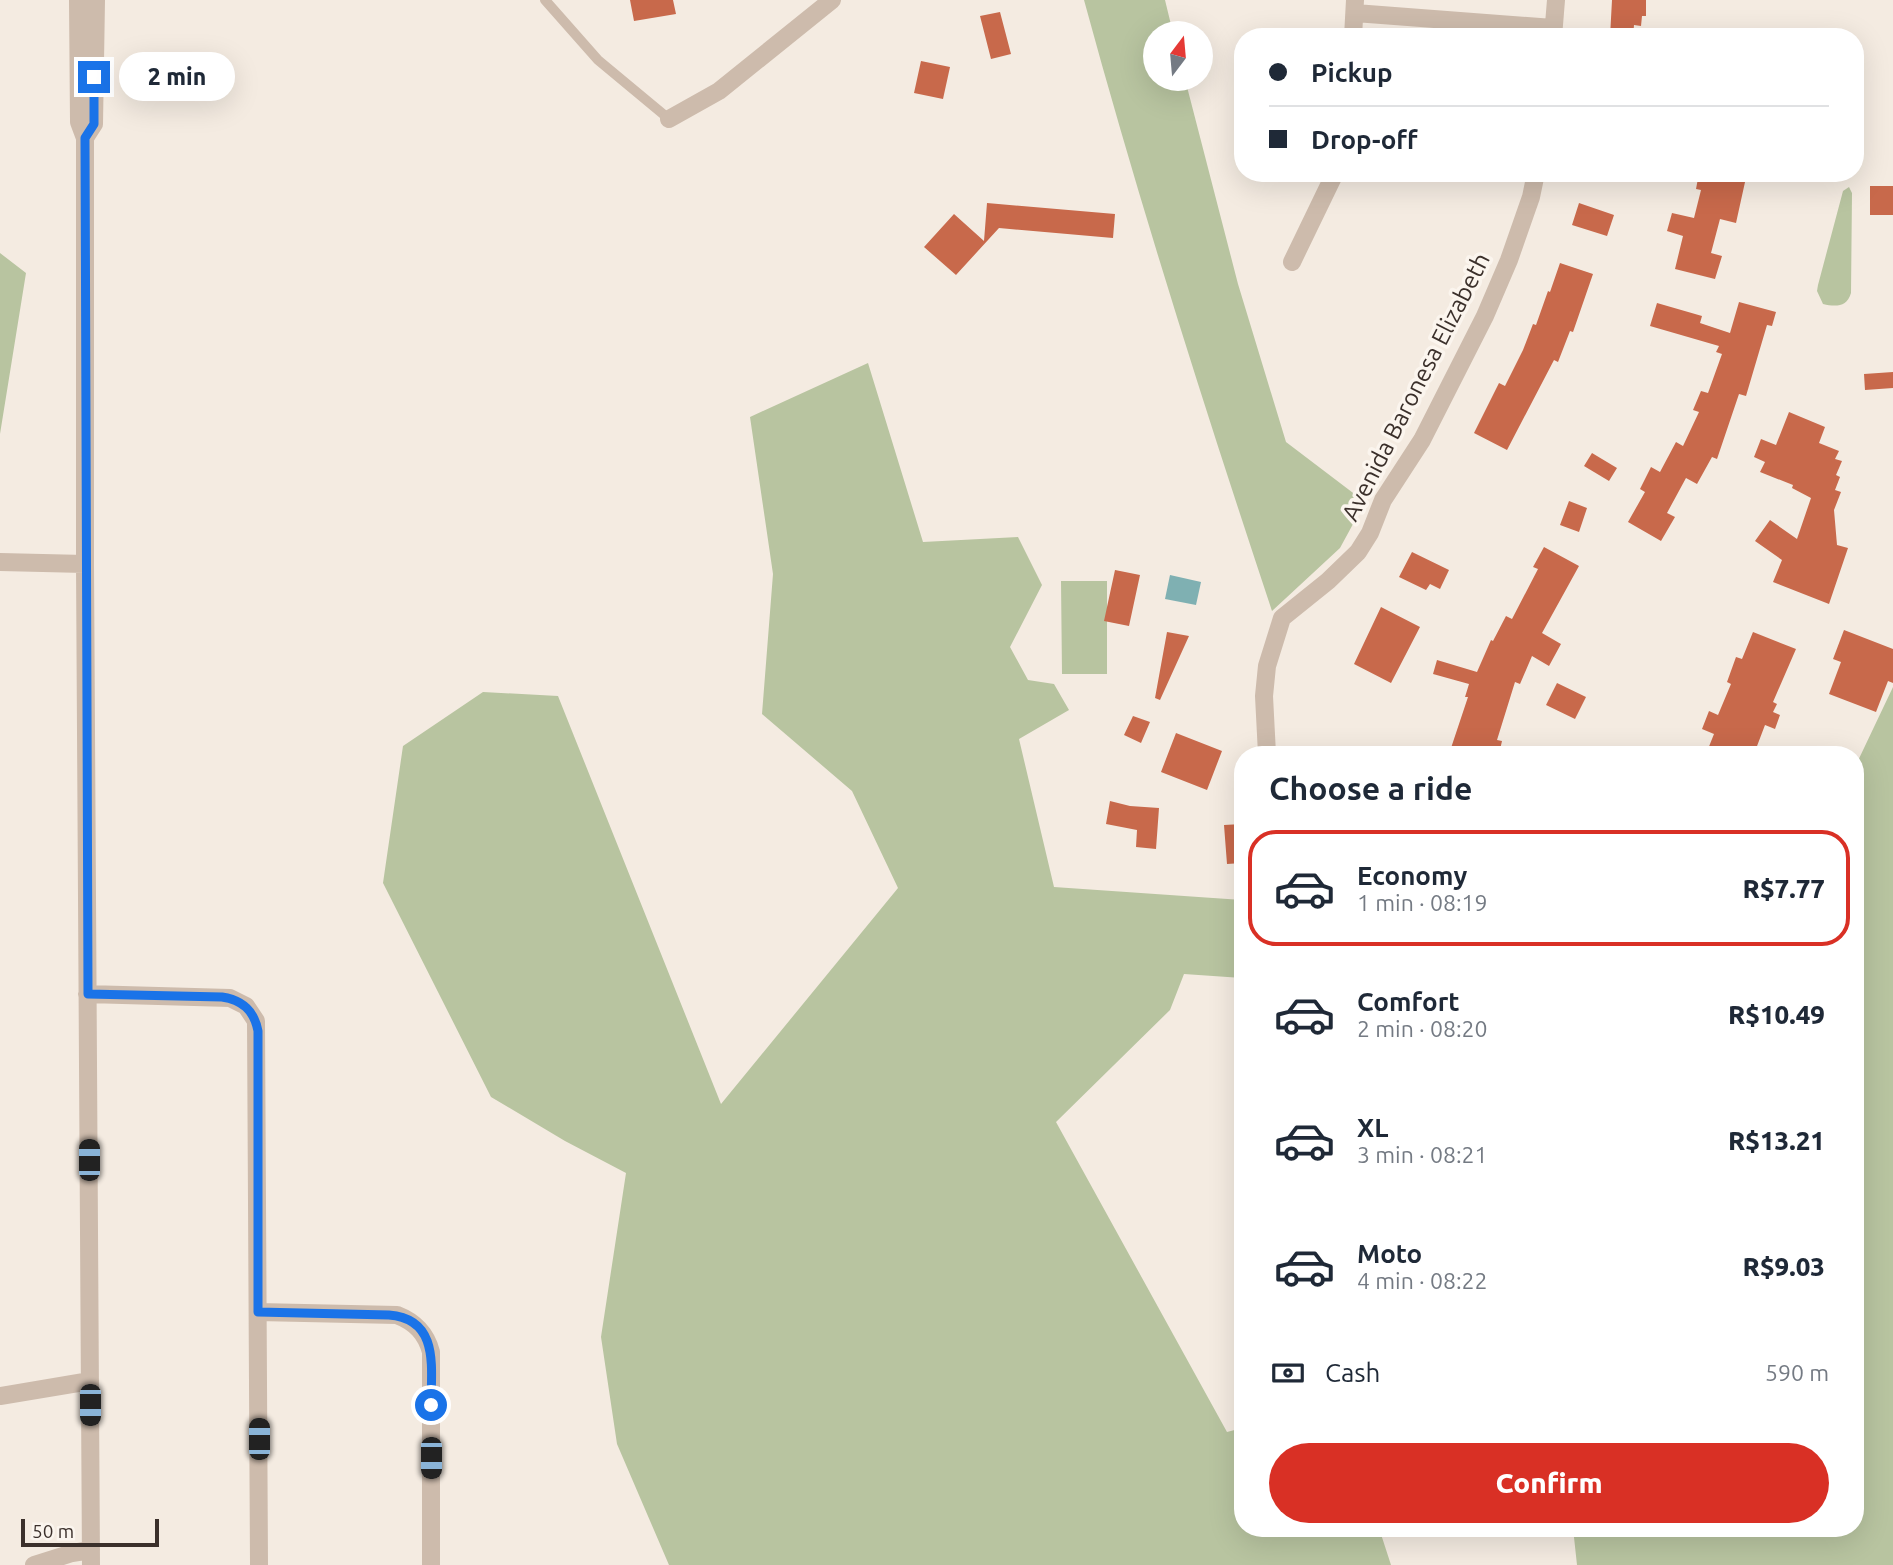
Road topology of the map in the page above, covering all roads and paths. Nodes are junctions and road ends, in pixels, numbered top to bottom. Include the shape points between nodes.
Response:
1 (78, 0) edge
2 (96, 0) edge
3 (545, 0) edge
4 (1556, 0) edge
5 (825, 3) edge
6 (1355, 6) edge
7 (1354, 28) edge
8 (1516, 28) edge
9 (1553, 28) edge
10 (87, 77) junction
11 (669, 119) joint
12 (1331, 182) edge
13 (1534, 182) edge
14 (1292, 262) dead end
15 (0, 562) edge
16 (85, 564) junction
17 (1267, 746) edge
18 (88, 994) junction
19 (258, 1312) junction
20 (90, 1381) junction
21 (0, 1396) edge
22 (91, 1557) edge
23 (34, 1565) edge
24 (259, 1565) edge
25 (431, 1565) edge

1 - 10 street
2 - 10 street
3 - 11 lane via 598,60
4 - 9 street
5 - 11 street via 719,91
6 - 7 street
6 - 8 street
10 - 16 street via 94,124 85,138
12 - 14 street
13 - 17 street, Avenida Baronesa Elizabeth via 1485,316 1422,440 1383,500 1370,533 1343,567 1282,618 1267,666
15 - 16 street
16 - 18 street
18 - 19 street via 222,997 239,1001 252,1013 258,1031
18 - 20 street
19 - 24 street
19 - 25 street via 397,1315 425,1335 431,1352
20 - 21 street
20 - 22 street
22 - 23 street via 72,1553

